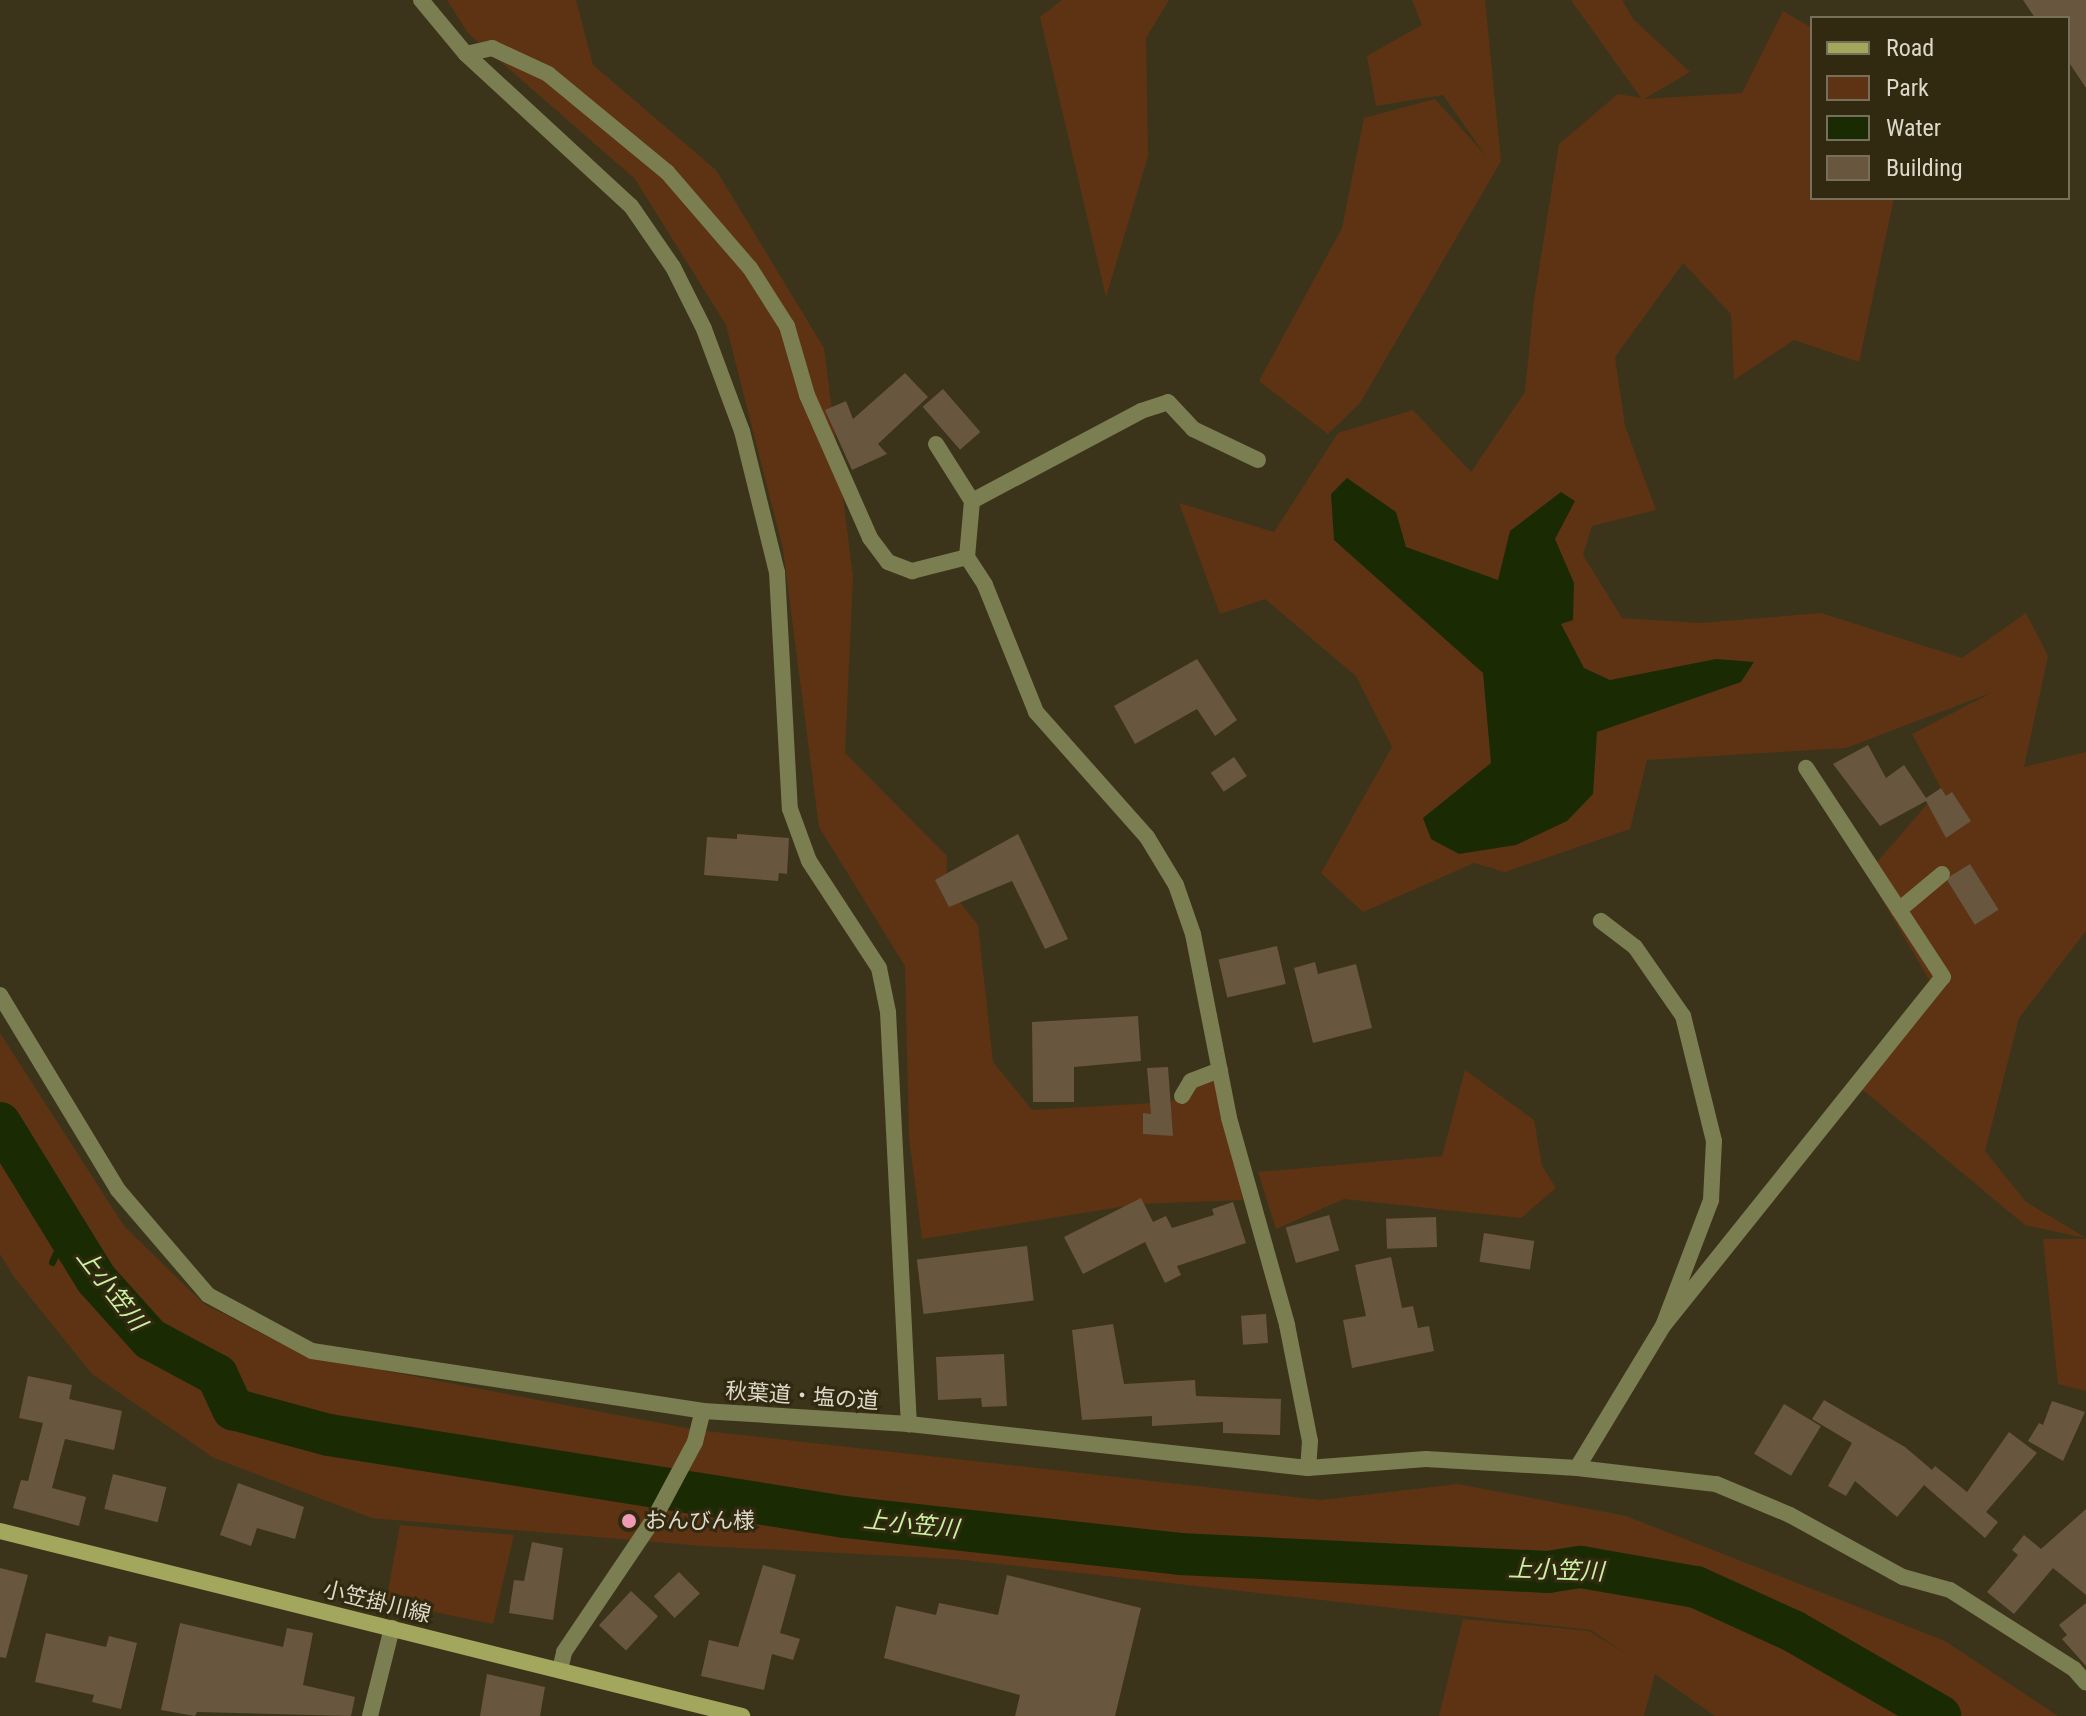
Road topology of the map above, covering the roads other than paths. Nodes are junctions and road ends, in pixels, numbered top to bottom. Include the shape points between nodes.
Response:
1 (421, 0) edge
2 (466, 54) junction
3 (936, 444) dead end
4 (1258, 460) dead end
5 (972, 501) junction
6 (967, 557) junction
7 (1806, 768) dead end
8 (1942, 874) dead end
9 (1899, 910) junction
10 (1601, 921) dead end
11 (0, 995) edge
12 (1220, 1070) junction
13 (1182, 1096) dead end
14 (1663, 1326) junction
15 (703, 1411) junction
16 (909, 1424) junction
17 (1308, 1468) junction
18 (1577, 1468) junction
19 (0, 1531) edge
20 (392, 1628) junction
21 (2080, 1665) edge
22 (560, 1670) junction
23 (2086, 1683) edge
24 (370, 1716) edge
25 (742, 1716) edge

1 - 2 street
2 - 6 street via 492,48 548,74 667,172 750,268 787,326 807,395 870,538 888,562 912,571
2 - 16 street via 631,206 673,267 704,329 742,431 777,572 790,809 809,861 879,968 888,1012
3 - 5 street
4 - 5 street via 1193,429 1168,402 1141,411
5 - 6 street
6 - 12 street via 985,585 1036,712 1147,837 1176,885 1193,934
7 - 9 street
8 - 9 street
9 - 14 street via 1943,977
10 - 14 street via 1635,947 1683,1016 1714,1141 1711,1200
11 - 15 street via 118,1190 208,1295 312,1351
12 - 13 street via 1191,1081
12 - 17 street via 1287,1325 1310,1441
14 - 18 street
15 - 16 street, 秋葉道・塩の道
15 - 22 street, 秋葉道・塩の道 via 695,1442 655,1517 564,1652
16 - 17 street, 秋葉道・塩の道
17 - 18 street, 秋葉道・塩の道 via 1426,1459
18 - 21 street, 秋葉道・塩の道 via 1716,1484 1790,1515 1903,1577 1950,1590
19 - 20 main road, 小笠掛川線
20 - 22 main road, 小笠掛川線
20 - 24 street
21 - 23 street, 秋葉道・塩の道
22 - 25 main road, 小笠掛川線

